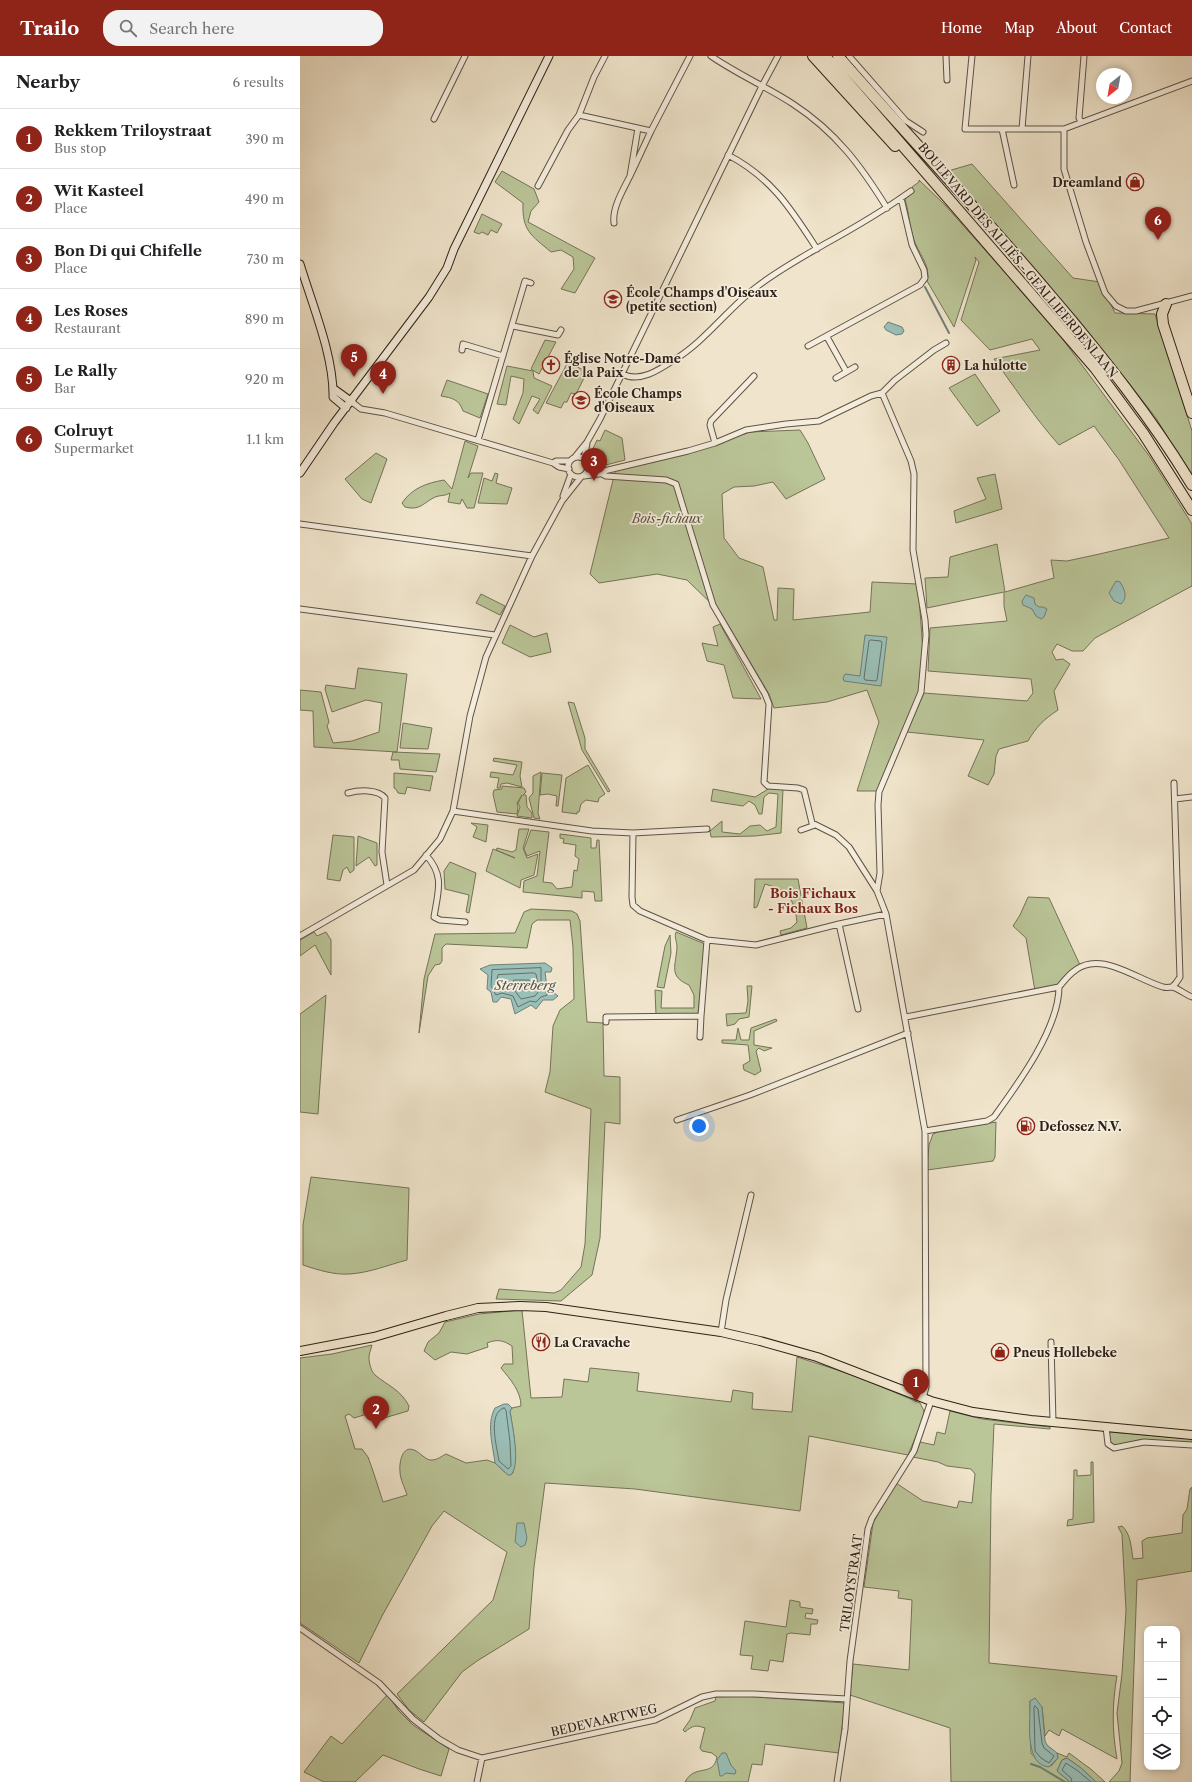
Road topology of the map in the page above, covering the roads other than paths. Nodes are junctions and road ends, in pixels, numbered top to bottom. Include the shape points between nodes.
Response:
1 (465, 56) edge
2 (549, 56) edge
3 (605, 56) edge
4 (690, 56) edge
5 (712, 56) edge
6 (778, 56) edge
7 (813, 56) edge
8 (825, 56) edge
9 (838, 56) edge
10 (850, 56) edge
11 (946, 56) edge
12 (972, 56) edge
13 (1028, 56) edge
14 (1084, 56) edge
15 (947, 80) dead end
16 (1192, 82) edge
17 (762, 86) junction
18 (579, 115) junction
19 (434, 119) dead end
20 (1081, 122) junction
21 (638, 128) junction
22 (1002, 129) junction
23 (1022, 129) junction
24 (1064, 129) junction
25 (651, 131) junction
26 (923, 132) dead end
27 (728, 155) junction
28 (630, 176) junction
29 (1014, 185) dead end
30 (538, 186) dead end
31 (938, 186) junction
32 (911, 191) dead end
33 (902, 198) junction
34 (887, 208) junction
35 (614, 223) dead end
36 (816, 249) junction
37 (300, 264) edge
38 (531, 283) dead end
39 (1192, 296) edge
40 (1166, 304) junction
41 (513, 326) junction
42 (560, 330) dead end
43 (827, 337) junction
44 (946, 343) dead end
45 (808, 346) dead end
46 (462, 350) dead end
47 (503, 356) junction
48 (855, 367) dead end
49 (846, 371) junction
50 (624, 375) junction
51 (754, 376) dead end
52 (836, 378) dead end
53 (334, 389) junction
54 (882, 393) junction
55 (352, 402) junction
56 (346, 408) junction
57 (1192, 413) edge
58 (478, 440) junction
59 (587, 442) junction
60 (715, 443) junction
61 (584, 459) junction
62 (572, 460) junction
63 (554, 463) junction
64 (588, 467) junction
65 (570, 472) junction
66 (300, 473) edge
67 (599, 474) junction
68 (582, 476) junction
69 (1192, 485) edge
70 (562, 501) junction
71 (1192, 510) edge
72 (300, 524) edge
73 (532, 556) junction
74 (300, 609) edge
75 (495, 635) junction
76 (1174, 783) dead end
77 (348, 793) dead end
78 (1192, 798) edge
79 (1175, 799) junction
80 (453, 811) junction
81 (815, 825) junction
82 (707, 829) dead end
83 (801, 830) dead end
84 (633, 833) junction
85 (426, 855) junction
86 (388, 885) junction
87 (877, 891) junction
88 (886, 914) junction
89 (465, 922) dead end
90 (838, 924) junction
91 (300, 936) edge
92 (707, 940) junction
93 (1172, 987) junction
94 (1059, 988) junction
95 (1192, 997) edge
96 (858, 1009) dead end
97 (701, 1016) junction
98 (906, 1017) junction
99 (606, 1022) dead end
100 (908, 1033) junction
101 (700, 1037) dead end
102 (677, 1120) dead end
103 (926, 1132) junction
104 (751, 1195) dead end
105 (721, 1332) junction
106 (1051, 1342) dead end
107 (300, 1350) edge
108 (923, 1398) junction
109 (931, 1401) junction
110 (1053, 1422) junction
111 (1106, 1427) junction
112 (1143, 1430) junction
113 (1192, 1430) edge
114 (1192, 1435) edge
115 (1192, 1445) edge
116 (300, 1628) edge
117 (847, 1699) junction
118 (482, 1758) junction
119 (477, 1782) edge
120 (837, 1782) edge

1 - 19 street
2 - 55 main road via 447,268
3 - 18 street
4 - 25 street
5 - 17 street
6 - 17 street
7 - 31 highway via 890,141
8 - 31 highway, BOULEVARD DES ALLIÉS - GEALLIEERDENLAAN
9 - 69 highway, BOULEVARD DES ALLIÉS - GEALLIEERDENLAAN via 1101,355 1155,427
10 - 26 street via 906,121
11 - 15 street
12 - 22 street via 965,129
13 - 23 street
14 - 20 street via 1079,118
16 - 20 street
17 - 27 street
17 - 34 street via 803,111 838,140 861,167
18 - 21 street
18 - 30 street via 568,130
20 - 24 street
21 - 25 street
21 - 28 street
22 - 23 street
22 - 29 street
23 - 24 street
24 - 40 street via 1064,169 1086,242 1105,293 1116,306 1126,311 1136,312
25 - 28 street
27 - 36 street via 756,173 783,198
27 - 50 street
28 - 35 street via 619,198
31 - 71 highway, BOULEVARD DES ALLIÉS - GEALLIEERDENLAAN via 1095,368 1143,433
32 - 33 street
33 - 34 street
33 - 43 street via 912,245 924,270 925,278 920,285
34 - 36 street
36 - 50 street via 753,289 702,340 675,360 637,378
37 - 53 main road via 322,335
38 - 41 street via 525,281
39 - 40 street
40 - 57 highway via 1162,314 1163,324
41 - 42 street via 558,335
41 - 47 street
43 - 45 street
43 - 49 street
44 - 54 street via 894,380
46 - 47 street via 463,344
47 - 58 street
48 - 49 street
49 - 52 street
50 - 59 street
51 - 60 street via 711,421
53 - 55 main road
53 - 56 main road via 334,397
54 - 60 street via 819,421 753,428
54 - 87 street via 914,474 913,550 926,635 921,692 879,792 880,873
55 - 56 main road
55 - 58 street via 361,409 385,413
56 - 66 main road
58 - 63 street
59 - 61 street
59 - 62 street
60 - 67 street
61 - 62 street
61 - 64 street
62 - 63 street
62 - 65 street
63 - 65 street
64 - 67 street
64 - 68 street
65 - 68 street via 576,477
65 - 70 street
67 - 68 street
67 - 81 street via 666,480 676,484 713,605 768,704 764,782 768,786 804,790 811,820
68 - 70 street
70 - 73 street
72 - 73 street
73 - 75 street
74 - 75 street
75 - 80 street via 486,657 470,716
76 - 79 street
77 - 86 street via 376,792 385,798 382,852
78 - 79 street
79 - 93 street via 1180,977
80 - 84 street via 592,831
80 - 85 street via 440,839
81 - 83 street
81 - 87 street via 831,831 843,840
82 - 84 street
84 - 92 street via 633,906
85 - 86 street via 414,870
85 - 89 street via 438,874 434,917 440,920
86 - 91 street
87 - 88 street
88 - 90 street
88 - 98 street
90 - 92 street via 756,946
90 - 96 street
92 - 97 street
93 - 94 street via 1164,988 1096,963 1072,972
93 - 95 street
94 - 98 street
94 - 103 street via 1057,1006 1045,1039 994,1117 987,1121
97 - 99 street via 606,1017
97 - 101 street
98 - 100 street
100 - 102 street via 750,1095
100 - 103 street
103 - 108 street via 926,1387
104 - 105 street
105 - 107 main road via 546,1307 520,1306 478,1308 374,1338
105 - 108 main road via 817,1357
106 - 110 street
108 - 109 main road
109 - 110 main road via 973,1412
109 - 117 street, TRILOYSTRAAT via 914,1451 870,1523 850,1660
110 - 111 main road
111 - 112 main road
111 - 115 street via 1106,1440 1114,1448 1144,1442
112 - 113 main road
112 - 114 main road
116 - 118 street via 379,1682 417,1722 449,1746
117 - 118 street, BEDEVAARTWEG via 716,1694 702,1697 655,1720
117 - 120 street, TRILOYSTRAAT
118 - 119 street

